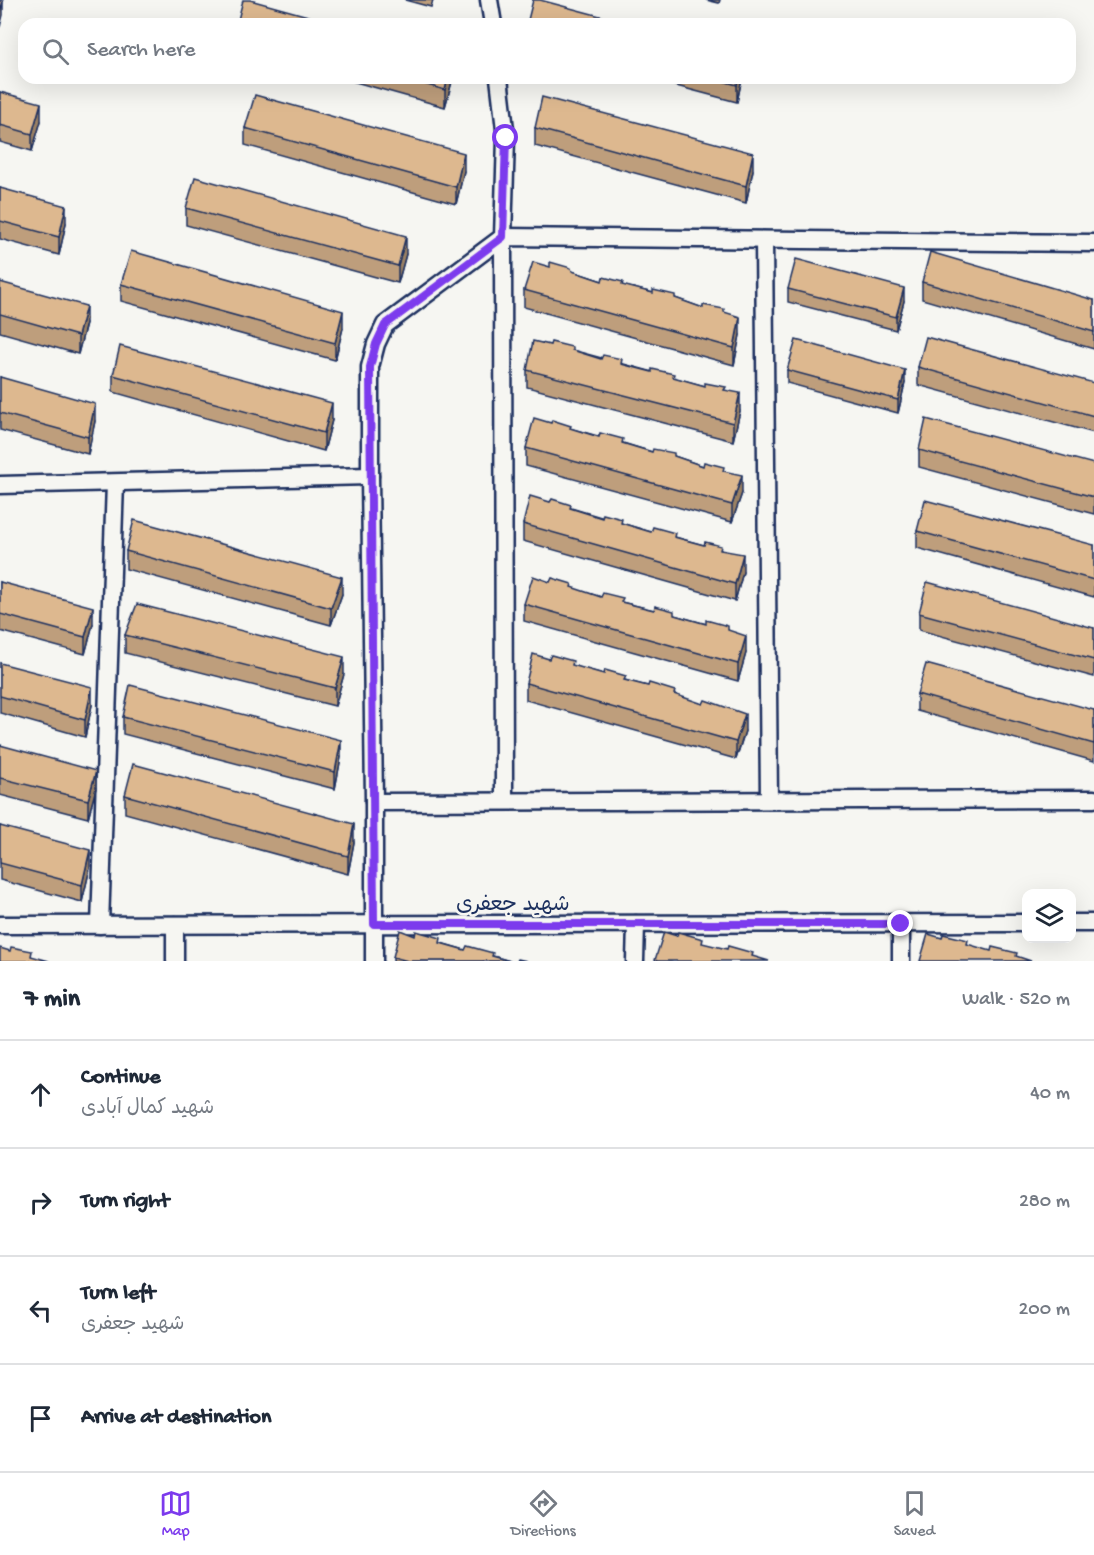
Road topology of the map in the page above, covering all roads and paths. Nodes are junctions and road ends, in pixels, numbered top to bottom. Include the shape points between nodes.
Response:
1 (489, 0) edge
2 (492, 18) edge
3 (500, 84) edge
4 (503, 237) junction
5 (764, 240) junction
6 (1094, 243) edge
7 (370, 476) junction
8 (115, 483) junction
9 (0, 485) edge
10 (1094, 799) edge
11 (769, 800) junction
12 (504, 801) junction
13 (374, 802) junction
14 (1022, 923) edge
15 (1076, 923) edge
16 (1094, 923) edge
17 (374, 924) junction
18 (636, 924) junction
19 (901, 924) junction
20 (0, 925) edge
21 (100, 925) junction
22 (175, 925) junction
23 (175, 961) edge
24 (374, 961) edge
25 (635, 961) edge
26 (901, 961) edge

1 - 2 street
3 - 4 street via 506,138
4 - 5 street
4 - 7 street via 385,325 370,367
4 - 12 street
5 - 6 street
5 - 11 street
7 - 8 street
7 - 13 street
8 - 9 street
8 - 21 street
10 - 11 street
11 - 12 street
12 - 13 street
13 - 17 street
14 - 19 street, شهید جعفری
15 - 16 street
17 - 18 street, شهید جعفری
17 - 22 street, شهید جعفری
17 - 24 street
18 - 19 street, شهید جعفری
18 - 25 street
19 - 26 street
20 - 21 street, شهید جعفری
21 - 22 street, شهید جعفری
22 - 23 street

